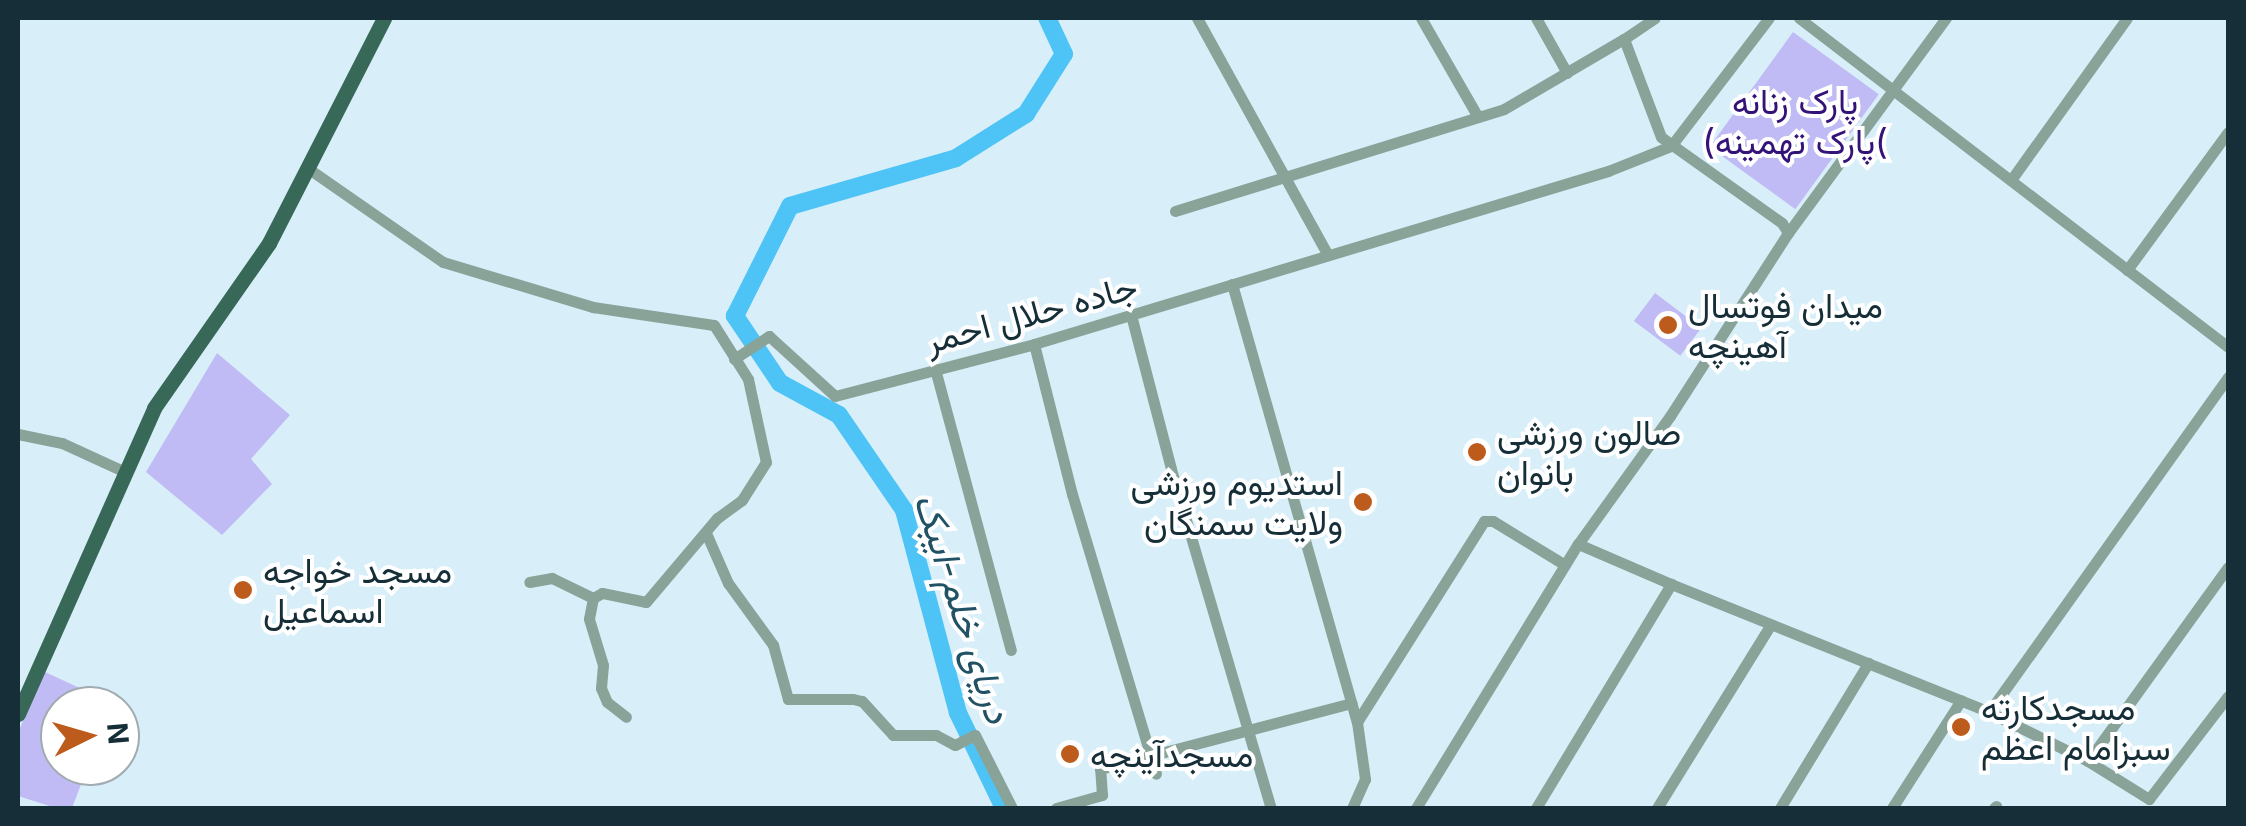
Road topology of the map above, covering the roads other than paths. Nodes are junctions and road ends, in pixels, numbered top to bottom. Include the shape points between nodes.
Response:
1 (384, 18) edge
2 (1198, 18) edge
3 (1420, 18) edge
4 (1536, 18) edge
5 (1655, 18) edge
6 (1769, 18) edge
7 (1799, 18) edge
8 (1946, 18) edge
9 (2127, 18) edge
10 (1624, 39) junction
11 (1567, 72) junction
12 (1893, 90) junction
13 (1478, 117) junction
14 (2228, 132) edge
15 (1670, 146) junction
16 (309, 169) junction
17 (1287, 176) junction
18 (2010, 180) junction
19 (1174, 211) dead end
20 (1788, 233) junction
21 (1328, 255) junction
22 (2127, 270) junction
23 (1232, 284) junction
24 (1131, 315) junction
25 (1034, 344) junction
26 (2228, 347) edge
27 (734, 360) junction
28 (935, 369) junction
29 (2228, 377) edge
30 (18, 434) edge
31 (125, 472) junction
32 (706, 533) junction
33 (1578, 544) junction
34 (1565, 565) junction
35 (2228, 567) edge
36 (529, 582) dead end
37 (1671, 584) junction
38 (593, 598) junction
39 (1771, 624) junction
40 (1011, 650) dead end
41 (1868, 663) junction
42 (2228, 696) edge
43 (1960, 700) junction
44 (1351, 702) junction
45 (1988, 712) junction
46 (18, 714) edge
47 (626, 717) dead end
48 (1357, 722) junction
49 (1247, 727) junction
50 (1151, 755) junction
51 (2088, 761) junction
52 (1156, 774) dead end
53 (1092, 805) edge
54 (1012, 808) edge
55 (1056, 808) edge
56 (1270, 808) edge
57 (1352, 808) edge
58 (1416, 808) edge
59 (1536, 808) edge
60 (1657, 808) edge
61 (1780, 808) edge
62 (1892, 808) edge

1 - 16 main road
2 - 17 street
3 - 13 street
4 - 11 street
5 - 10 street
6 - 15 street
7 - 12 street
8 - 12 street
9 - 18 street
10 - 11 street
10 - 15 street via 1653,121
11 - 13 street
12 - 18 street
12 - 20 street
13 - 17 street
14 - 22 street
15 - 20 street
15 - 21 street, جاده حلال احمر
16 - 27 street via 443,262 594,307 714,326
16 - 31 main road via 270,243 154,408
17 - 19 street
17 - 21 street
18 - 22 street
20 - 33 street
21 - 23 street, جاده حلال احمر
22 - 26 street
23 - 24 street, جاده حلال احمر
23 - 44 street
24 - 25 street, جاده حلال احمر
24 - 49 street
25 - 28 street, جاده حلال احمر
25 - 50 street via 1076,511
27 - 28 street, جاده حلال احمر via 769,336 835,396
27 - 32 street via 748,378 766,462 742,500
28 - 40 street
29 - 45 street
30 - 31 street via 62,442
31 - 46 main road
32 - 38 street via 646,602 602,593
32 - 54 street via 728,583 772,645 788,699 853,698 892,734 936,735 956,746 976,735
33 - 34 street
33 - 37 street
34 - 48 street via 1493,521 1484,522
34 - 58 street
35 - 51 street
36 - 38 street via 552,578
37 - 39 street
37 - 59 street
38 - 47 street via 589,619 601,688
39 - 41 street
39 - 60 street
41 - 43 street
41 - 61 street
42 - 51 street via 2149,799
43 - 45 street
43 - 62 street
44 - 48 street
44 - 49 street
45 - 51 street
48 - 57 street via 1365,779
49 - 50 street
49 - 56 street
50 - 52 street
50 - 53 street via 1100,769 1102,795
53 - 55 street

